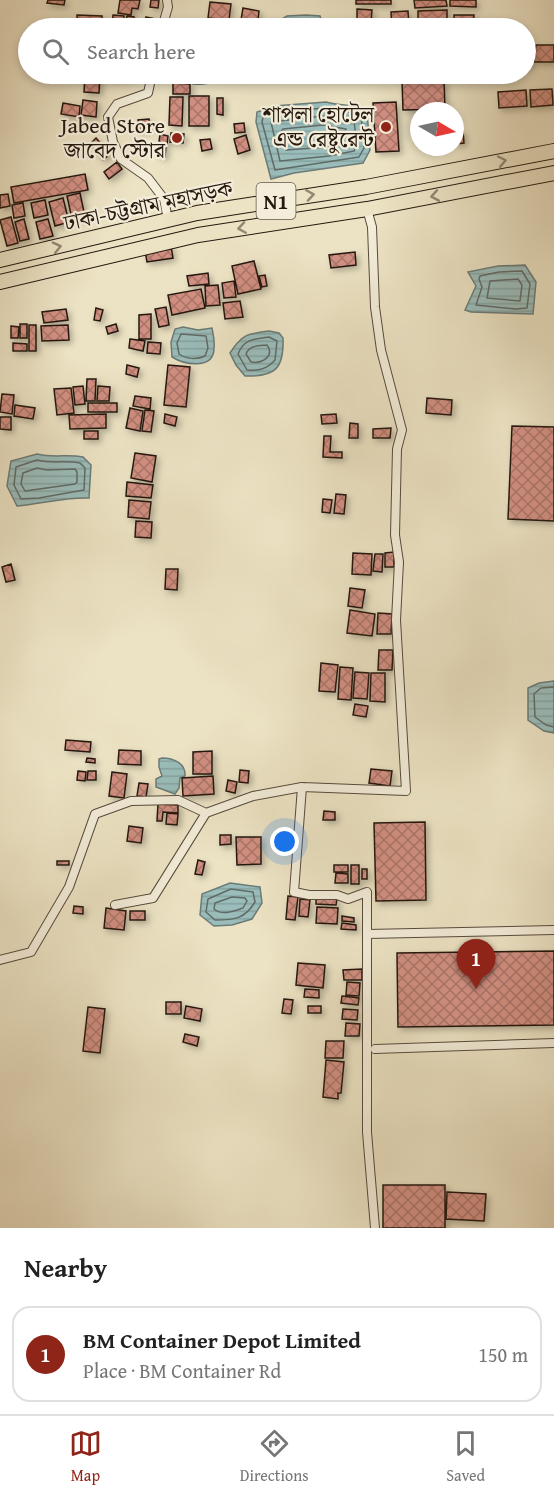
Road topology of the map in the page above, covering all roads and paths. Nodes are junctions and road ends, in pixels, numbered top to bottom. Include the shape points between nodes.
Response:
1 (167, 0) edge
2 (165, 18) edge
3 (150, 84) edge
4 (554, 151) edge
5 (554, 173) edge
6 (367, 209) junction
7 (168, 220) junction
8 (0, 260) edge
9 (0, 282) edge
10 (302, 787) junction
11 (206, 813) junction
12 (115, 905) dead end
13 (554, 930) edge
14 (367, 934) junction
15 (0, 960) edge
16 (554, 1043) edge
17 (375, 1048) dead end
18 (375, 1228) edge

1 - 2 street
3 - 7 street via 148,93 117,104 108,117 113,142 122,159 148,178 164,199
7 -> 4 highway, ঢাকা-চট্টগ্রাম মহাসড়ক / N1
5 -> 6 highway, ঢাকা-চট্টগ্রাম মহাসড়ক / N1
6 -> 9 highway, ঢাকা-চট্টগ্রাম মহাসড়ক / N1 via 198,235
6 - 10 street via 372,227 381,350 402,430 397,449 395,535 406,790
8 -> 7 highway, ঢাকা-চট্টগ্রাম মহাসড়ক / N1
10 - 11 street via 254,796
10 - 14 street via 294,892 348,899 367,892
11 - 12 street via 153,898
11 - 15 street via 178,800 131,801 95,814 69,887 31,952
13 - 14 street
14 - 18 street via 367,1132
16 - 17 street

